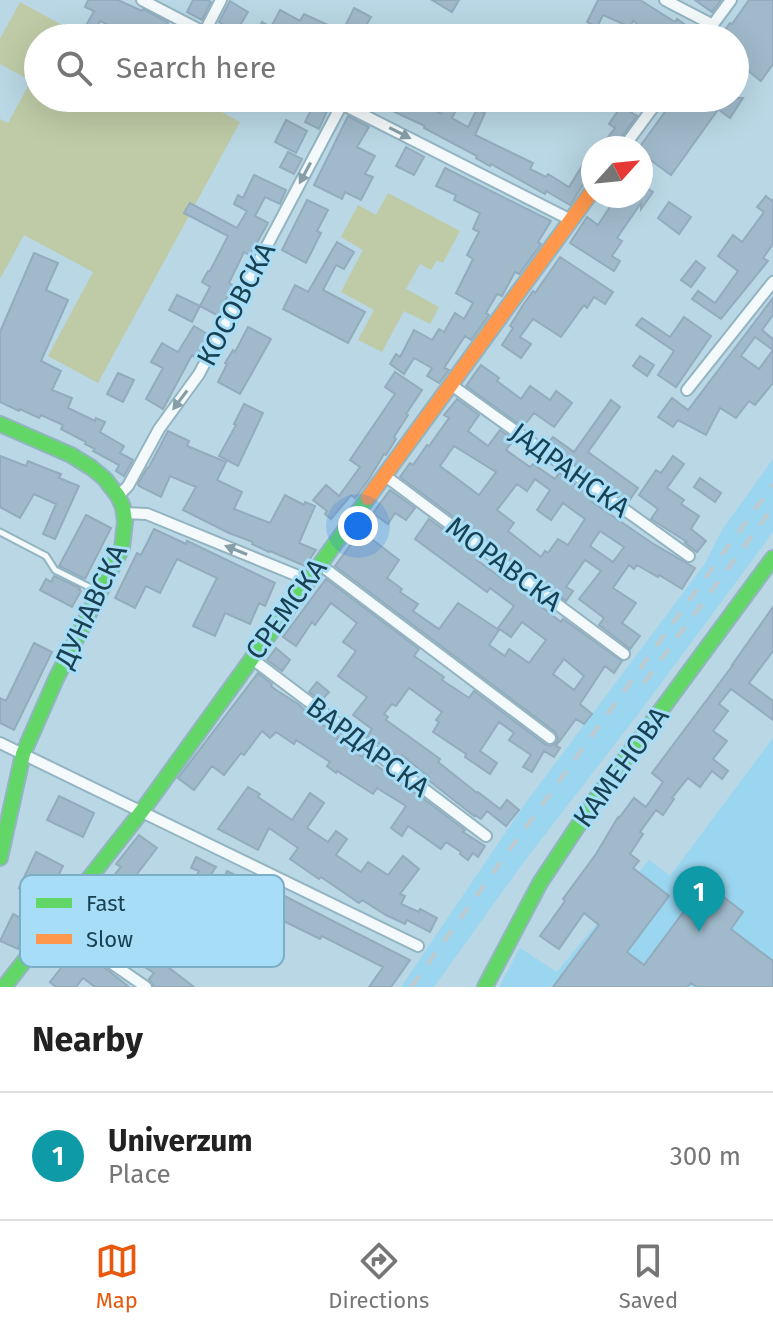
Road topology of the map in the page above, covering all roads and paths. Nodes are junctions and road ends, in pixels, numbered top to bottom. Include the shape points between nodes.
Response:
1 (142, 0) edge
2 (221, 0) edge
3 (665, 0) edge
4 (731, 0) edge
5 (189, 24) edge
6 (213, 24) edge
7 (711, 24) edge
8 (714, 24) edge
9 (338, 112) edge
10 (358, 112) edge
11 (650, 112) edge
12 (632, 136) edge
13 (581, 206) edge
14 (571, 220) junction
15 (773, 282) edge
16 (450, 384) junction
17 (687, 390) dead end
18 (0, 424) edge
19 (384, 475) junction
20 (118, 496) junction
21 (124, 513) junction
22 (0, 532) edge
23 (689, 556) dead end
24 (773, 558) edge
25 (319, 564) junction
26 (308, 580) junction
27 (100, 592) junction
28 (624, 654) dead end
29 (251, 658) junction
30 (550, 738) dead end
31 (0, 743) edge
32 (23, 754) junction
33 (142, 811) junction
34 (486, 836) dead end
35 (0, 858) edge
36 (93, 875) edge
37 (273, 875) edge
38 (284, 880) edge
39 (418, 946) dead end
40 (20, 966) edge
41 (117, 967) edge
42 (3, 986) edge
43 (146, 987) edge
44 (485, 987) edge

1 - 5 street
2 - 6 street
3 - 7 street
4 - 8 street
9 -> 20 street, КОСОВСКА via 199,374
10 -> 14 street
11 - 12 street
13 - 14 street, СРЕМСКА
14 - 16 street, СРЕМСКА
15 - 17 street
16 - 19 street, СРЕМСКА
16 - 23 street, ЈАДРАНСКА
18 - 20 street, ДУНАВСКА via 71,455
19 - 25 street, СРЕМСКА
19 - 28 street, МОРАВСКА
20 - 21 street, ДУНАВСКА
26 -> 21 street via 147,514
21 - 27 street, ДУНАВСКА via 122,548
22 - 27 lane via 46,556 55,570
24 - 44 street, КАМЕНОВА via 540,883
25 - 26 street, СРЕМСКА
25 - 30 street
26 - 29 street, СРЕМСКА
27 - 32 street, ДУНАВСКА
29 - 33 street, СРЕМСКА
29 - 34 street, ВАРДАРСКА
31 - 32 street
32 - 33 street
32 - 35 street, ДУНАВСКА
33 - 36 street, СРЕМСКА
33 - 37 street
38 - 39 street
40 - 42 street, СРЕМСКА
41 - 43 street

